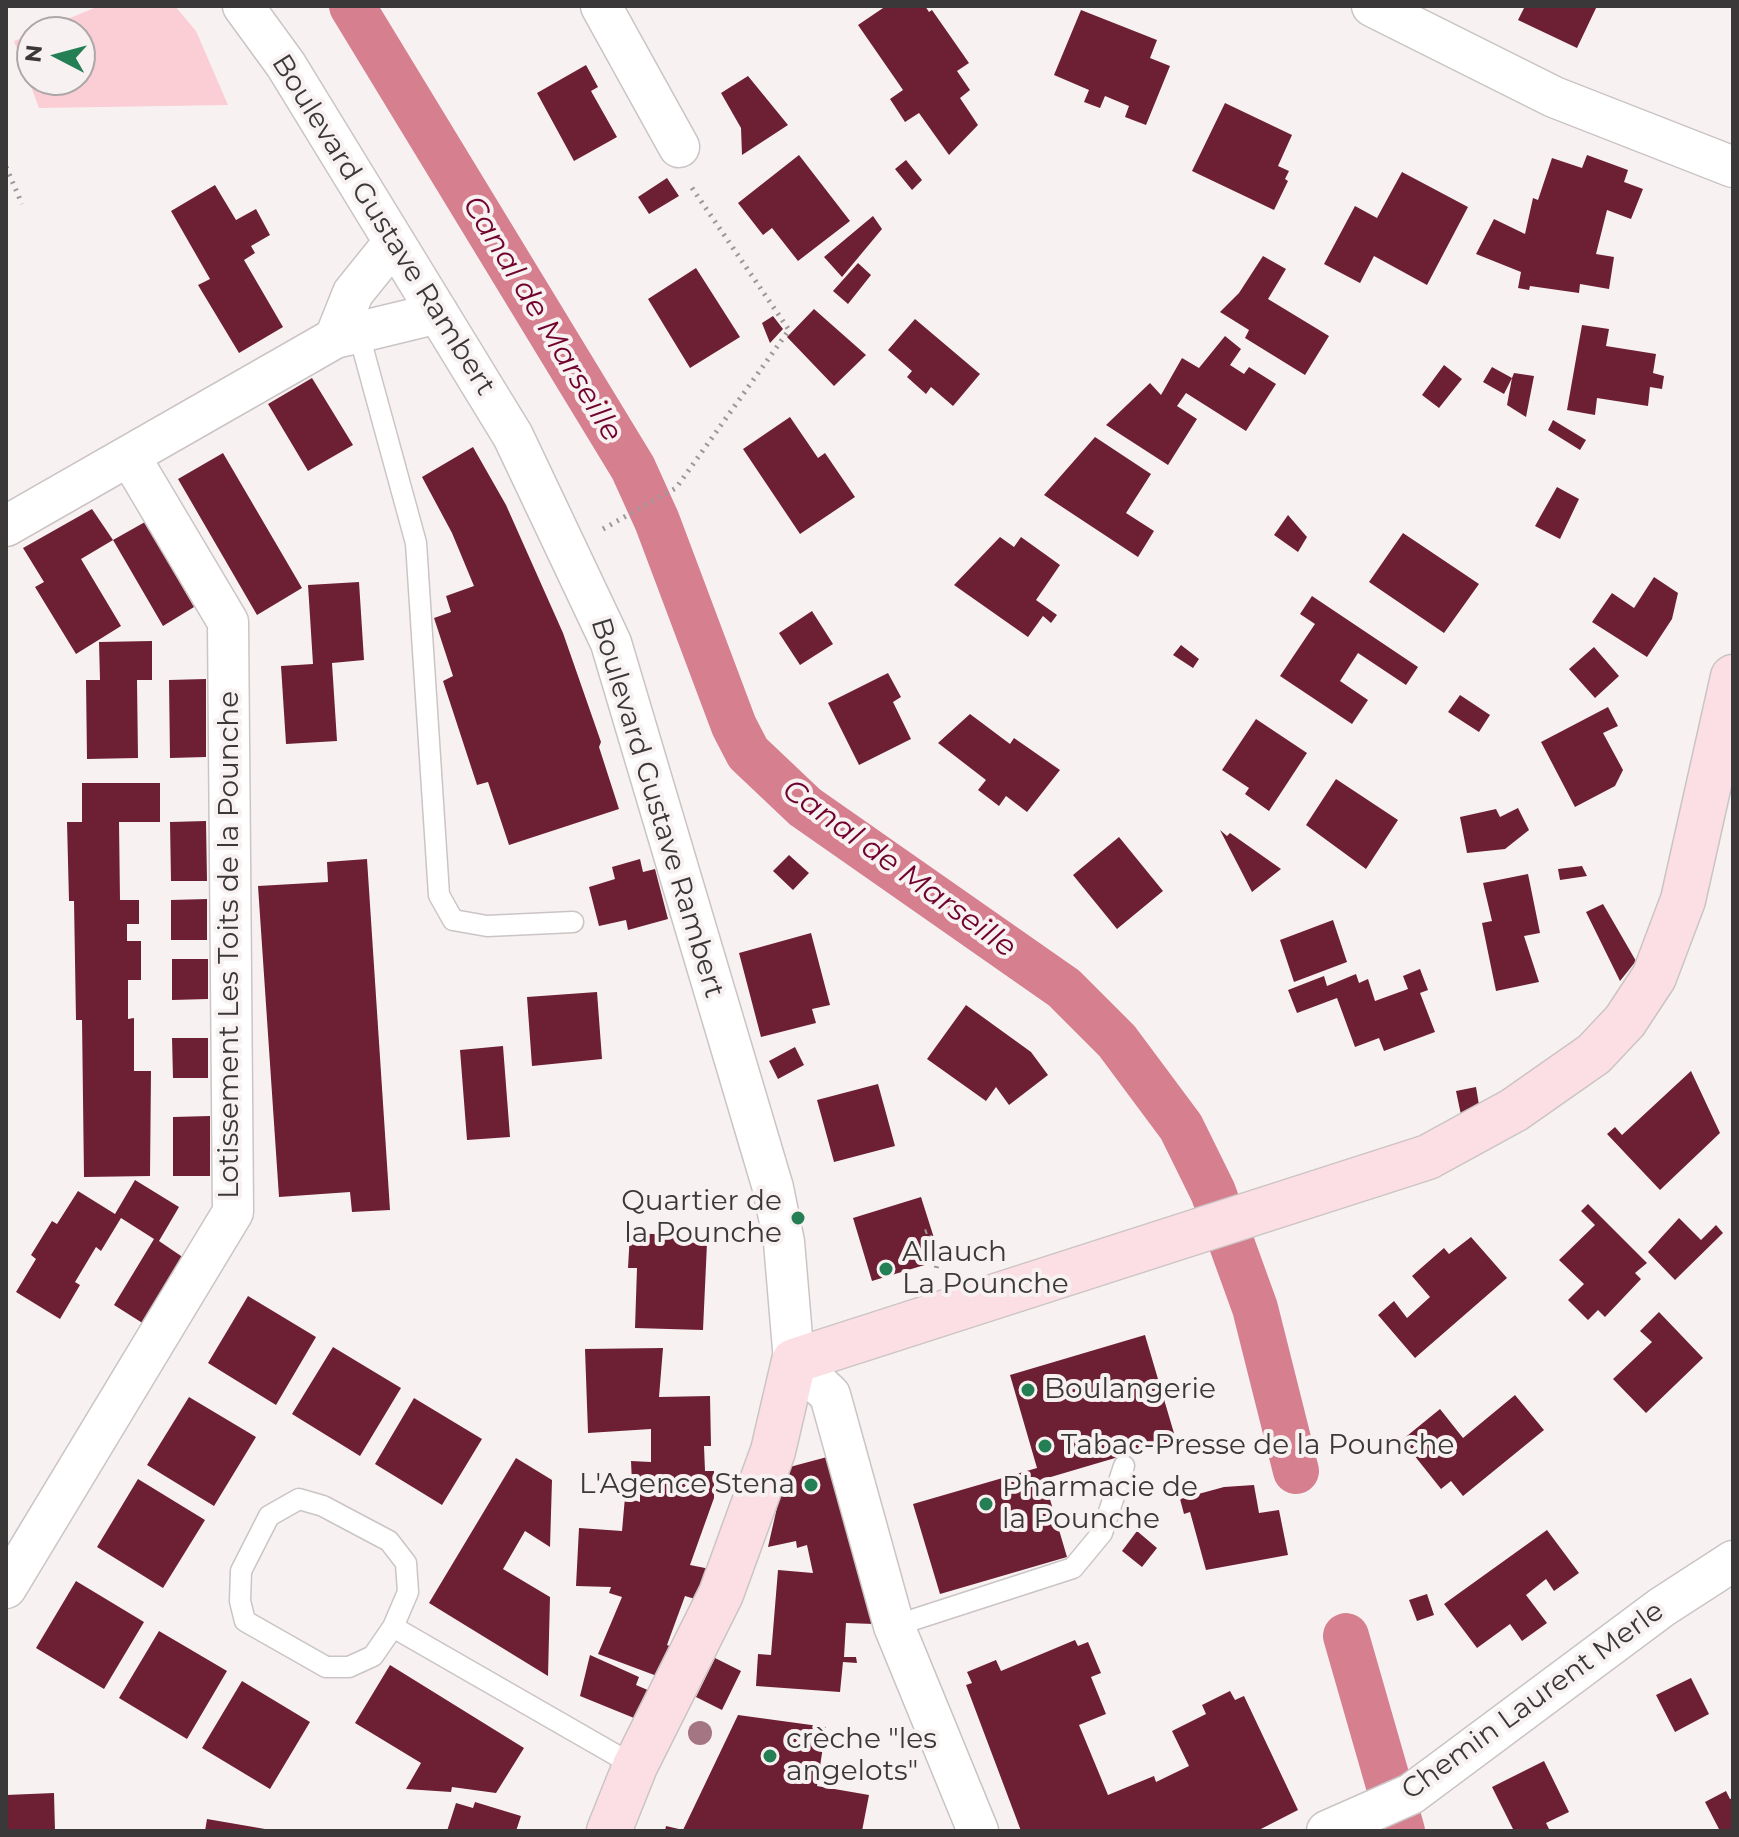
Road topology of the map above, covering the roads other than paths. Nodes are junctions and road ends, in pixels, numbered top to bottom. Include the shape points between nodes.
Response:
1 (243, 6) edge
2 (601, 6) edge
3 (1372, 6) edge
4 (679, 147) road end
5 (1733, 167) edge
6 (394, 242) junction
7 (438, 313) junction
8 (346, 335) junction
9 (130, 457) junction
10 (6, 526) edge
11 (1733, 677) edge
12 (573, 922) dead end
13 (794, 1361) junction
14 (1124, 1466) dead end
15 (1733, 1561) edge
16 (6, 1588) edge
17 (894, 1626) junction
18 (393, 1627) junction
19 (635, 1766) junction
20 (609, 1831) edge
21 (978, 1831) edge
22 (1327, 1831) edge

1 - 6 street, Boulevard Gustave Rambert via 286,65
2 - 4 street
3 - 5 street via 1554,97
6 - 7 street, Boulevard Gustave Rambert
6 - 8 street via 353,293
7 - 8 street
7 - 13 street, Boulevard Gustave Rambert via 513,436 611,643 773,1188 784,1242
8 - 9 street
8 - 12 lane via 412,518 439,895 453,920 487,926
9 - 10 street
9 - 16 street, Lotissement Les Toits de la Pounche via 228,622 233,1212
11 - 13 street via 1683,900 1654,977 1625,1021 1594,1054 1514,1110 1428,1157
13 - 17 street via 830,1395
13 - 19 street via 773,1451 721,1594
14 - 17 lane via 1102,1533 1073,1568
15 - 22 street, Chemin Laurent Merle via 1662,1607 1411,1794
17 - 21 street
18 - 18 lane via 408,1592 406,1563 389,1541 299,1499 269,1516 241,1571 245,1621 326,1667 349,1667 373,1656
18 - 19 lane
19 - 20 street

